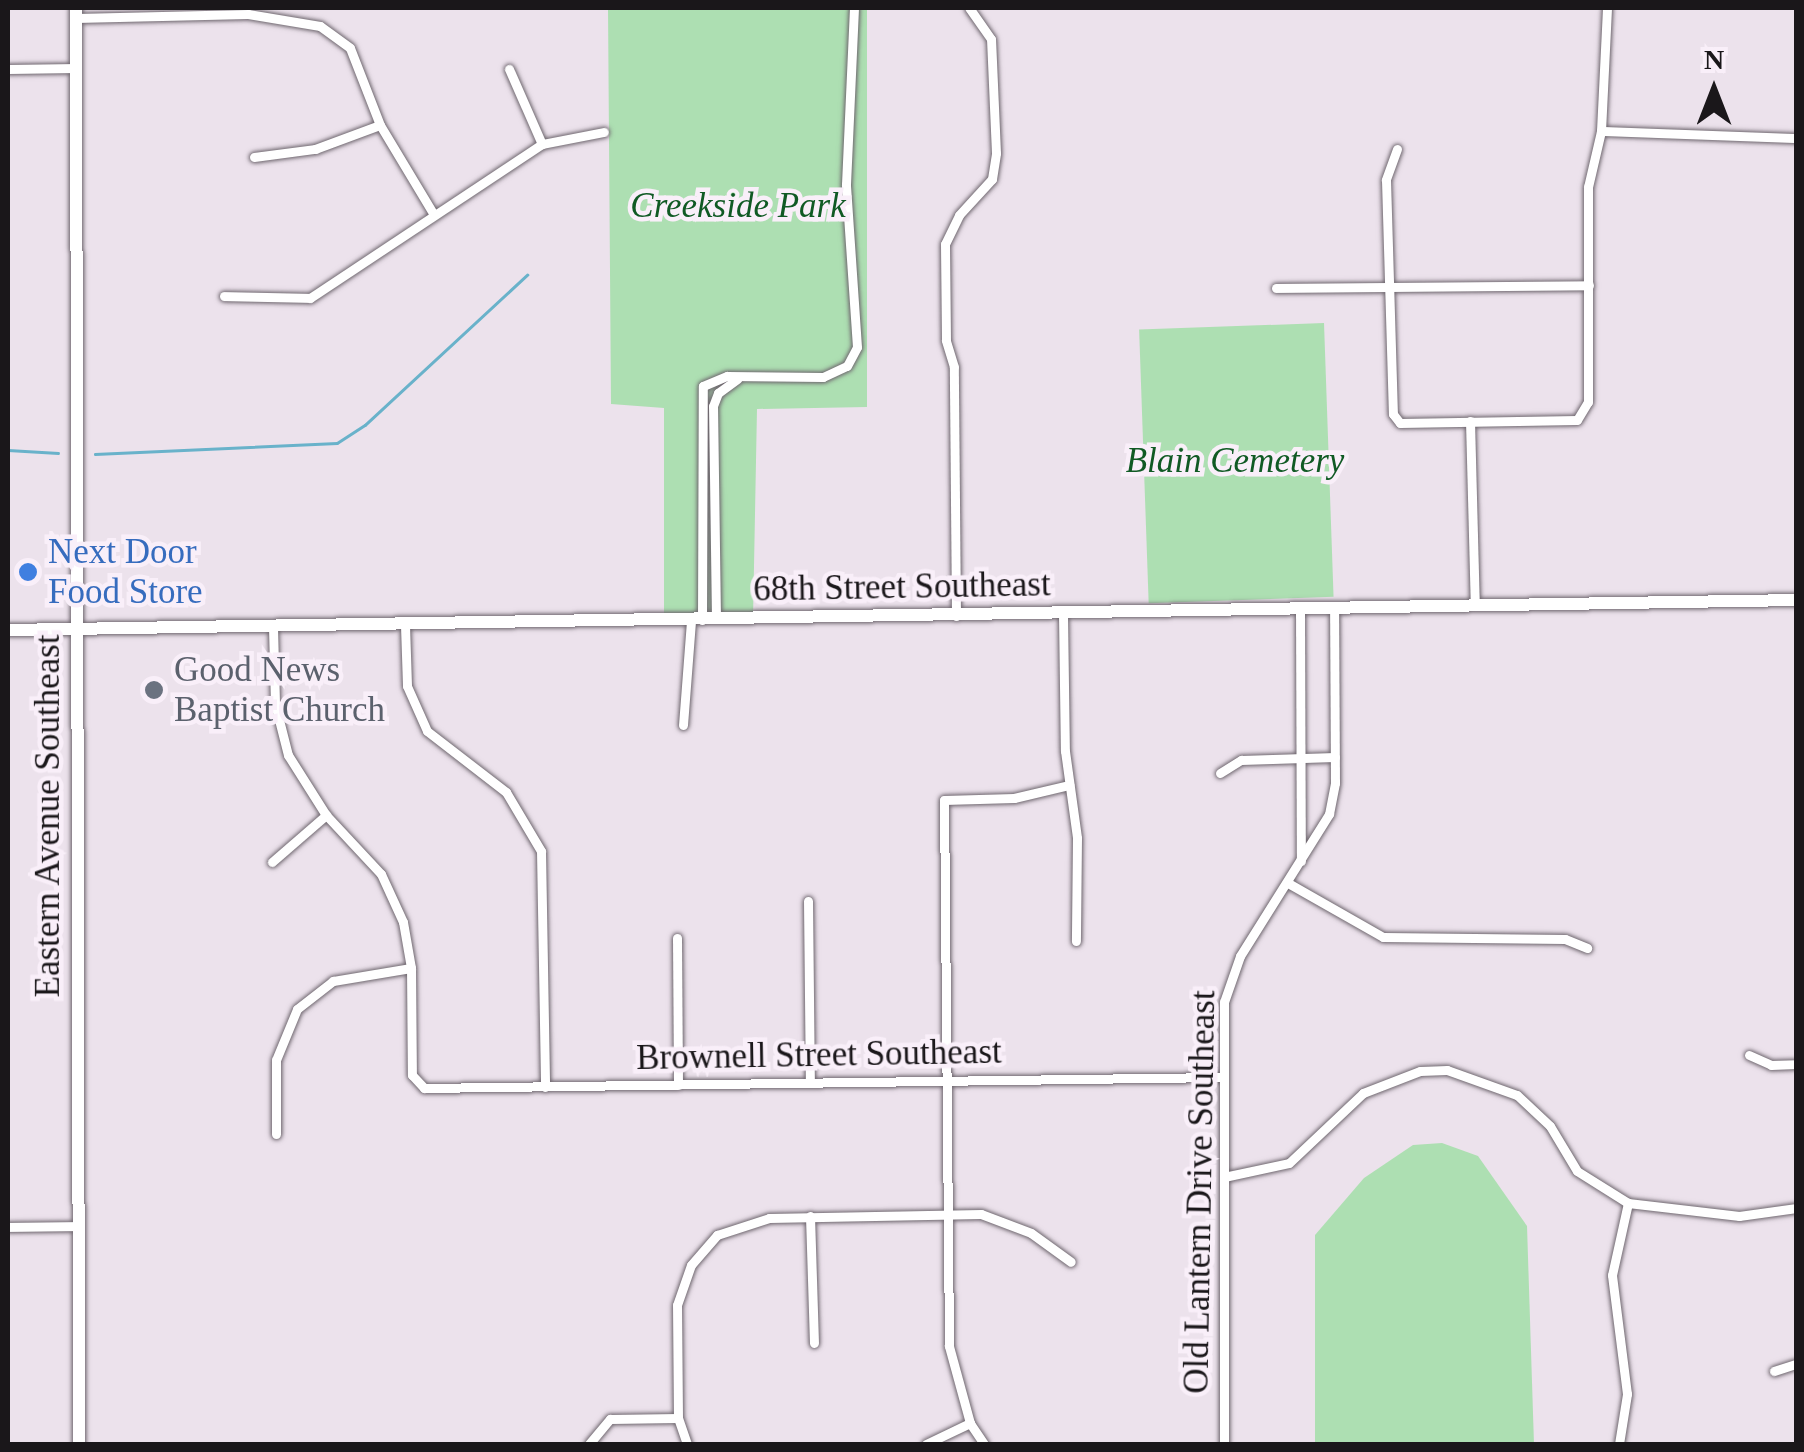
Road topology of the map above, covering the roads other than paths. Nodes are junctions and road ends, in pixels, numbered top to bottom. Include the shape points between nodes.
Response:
1 (854, 8) edge
2 (969, 8) edge
3 (1607, 8) edge
4 (76, 13) edge
5 (77, 68) junction
6 (509, 69) dead end
7 (8, 70) edge
8 (380, 125) junction
9 (1602, 131) junction
10 (604, 132) dead end
11 (1796, 138) edge
12 (542, 144) junction
13 (1396, 149) dead end
14 (254, 157) dead end
15 (434, 215) junction
16 (1589, 285) junction
17 (1276, 288) dead end
18 (1387, 288) junction
19 (224, 296) dead end
20 (740, 378) junction
21 (1470, 422) junction
22 (1796, 600) edge
23 (1475, 606) junction
24 (1300, 609) junction
25 (1334, 609) junction
26 (1063, 614) junction
27 (956, 616) junction
28 (703, 620) junction
29 (405, 624) junction
30 (273, 627) junction
31 (8, 630) edge
32 (78, 630) junction
33 (683, 726) dead end
34 (1301, 758) junction
35 (1335, 758) junction
36 (1220, 773) dead end
37 (1069, 785) junction
38 (326, 815) junction
39 (272, 862) dead end
40 (1301, 863) junction
41 (1288, 883) junction
42 (808, 902) dead end
43 (677, 938) dead end
44 (1076, 941) dead end
45 (1587, 948) dead end
46 (411, 968) junction
47 (1749, 1055) dead end
48 (1796, 1064) edge
49 (1224, 1077) junction
50 (945, 1081) junction
51 (810, 1082) junction
52 (678, 1085) junction
53 (545, 1086) junction
54 (276, 1134) dead end
55 (1224, 1177) junction
56 (1628, 1202) junction
57 (1796, 1208) edge
58 (945, 1214) junction
59 (810, 1216) junction
60 (79, 1226) junction
61 (8, 1227) edge
62 (1071, 1262) dead end
63 (814, 1343) dead end
64 (1796, 1364) edge
65 (1774, 1371) dead end
66 (678, 1418) junction
67 (970, 1422) junction
68 (79, 1444) edge
69 (589, 1444) edge
70 (687, 1444) edge
71 (926, 1444) edge
72 (984, 1444) edge
73 (1224, 1444) edge
74 (1619, 1444) edge

1 - 20 street via 846,184 854,358 823,377
2 - 27 street via 990,39 996,153 992,179 959,214 945,244 946,340 954,368
3 - 9 street
4 - 5 main road, Eastern Avenue Southeast
4 - 8 street via 248,14 320,26 350,48
5 - 7 street
5 - 32 main road, Eastern Avenue Southeast
6 - 12 street
8 - 14 street via 315,149
8 - 15 street
9 - 11 street
9 - 16 street via 1588,186
10 - 12 street
12 - 15 street
13 - 18 street via 1386,180
15 - 19 street via 310,298
16 - 18 street
16 - 21 street via 1586,413 1577,420
17 - 18 street
18 - 21 street via 1388,402 1400,423
20 - 28 street via 726,384 713,406
20 - 28 street via 718,377 700,391
21 - 23 street
22 - 23 main road, 68th Street Southeast
23 - 25 main road, 68th Street Southeast
24 - 25 main road, 68th Street Southeast
24 - 26 main road, 68th Street Southeast
24 - 34 street
25 - 35 street, Old Lantern Drive Southeast
26 - 27 main road, 68th Street Southeast
26 - 37 street
27 - 28 main road, 68th Street Southeast
28 - 29 main road, 68th Street Southeast
28 - 33 street
29 - 30 main road, 68th Street Southeast
29 - 53 street via 407,686 427,731 506,792 540,851
30 - 32 main road, 68th Street Southeast
30 - 38 street via 278,723 300,780
31 - 32 main road, 68th Street Southeast
32 - 60 main road, Eastern Avenue Southeast
34 - 35 street
34 - 36 street via 1241,760
34 - 40 street
35 - 40 street, Old Lantern Drive Southeast via 1329,814
37 - 44 street via 1077,838
37 - 50 street via 1014,798 944,800
38 - 39 street
38 - 46 street via 385,881 403,922
40 - 41 street, Old Lantern Drive Southeast
41 - 45 street via 1382,936 1565,939
41 - 49 street, Old Lantern Drive Southeast via 1227,982
42 - 51 street
43 - 52 street
46 - 53 street, Brownell Street Southeast via 415,1084 448,1090
46 - 54 street via 334,981 298,1009 276,1060
47 - 48 street
49 - 50 street, Brownell Street Southeast
49 - 55 street, Old Lantern Drive Southeast
50 - 51 street, Brownell Street Southeast
50 - 58 street
51 - 52 street, Brownell Street Southeast
52 - 53 street, Brownell Street Southeast
55 - 56 street via 1288,1162 1363,1093 1420,1071 1447,1070 1516,1095 1550,1126 1577,1171
55 - 73 street, Old Lantern Drive Southeast
56 - 57 street via 1739,1216
56 - 74 street via 1612,1274 1627,1394
58 - 59 street
58 - 62 street via 1005,1219
58 - 67 street via 949,1346
59 - 63 street
59 - 66 street via 747,1221 717,1235 691,1265 677,1305
60 - 61 street
60 - 68 main road, Eastern Avenue Southeast
64 - 65 street
66 - 69 street via 610,1420
66 - 70 street
67 - 71 street
67 - 72 street

